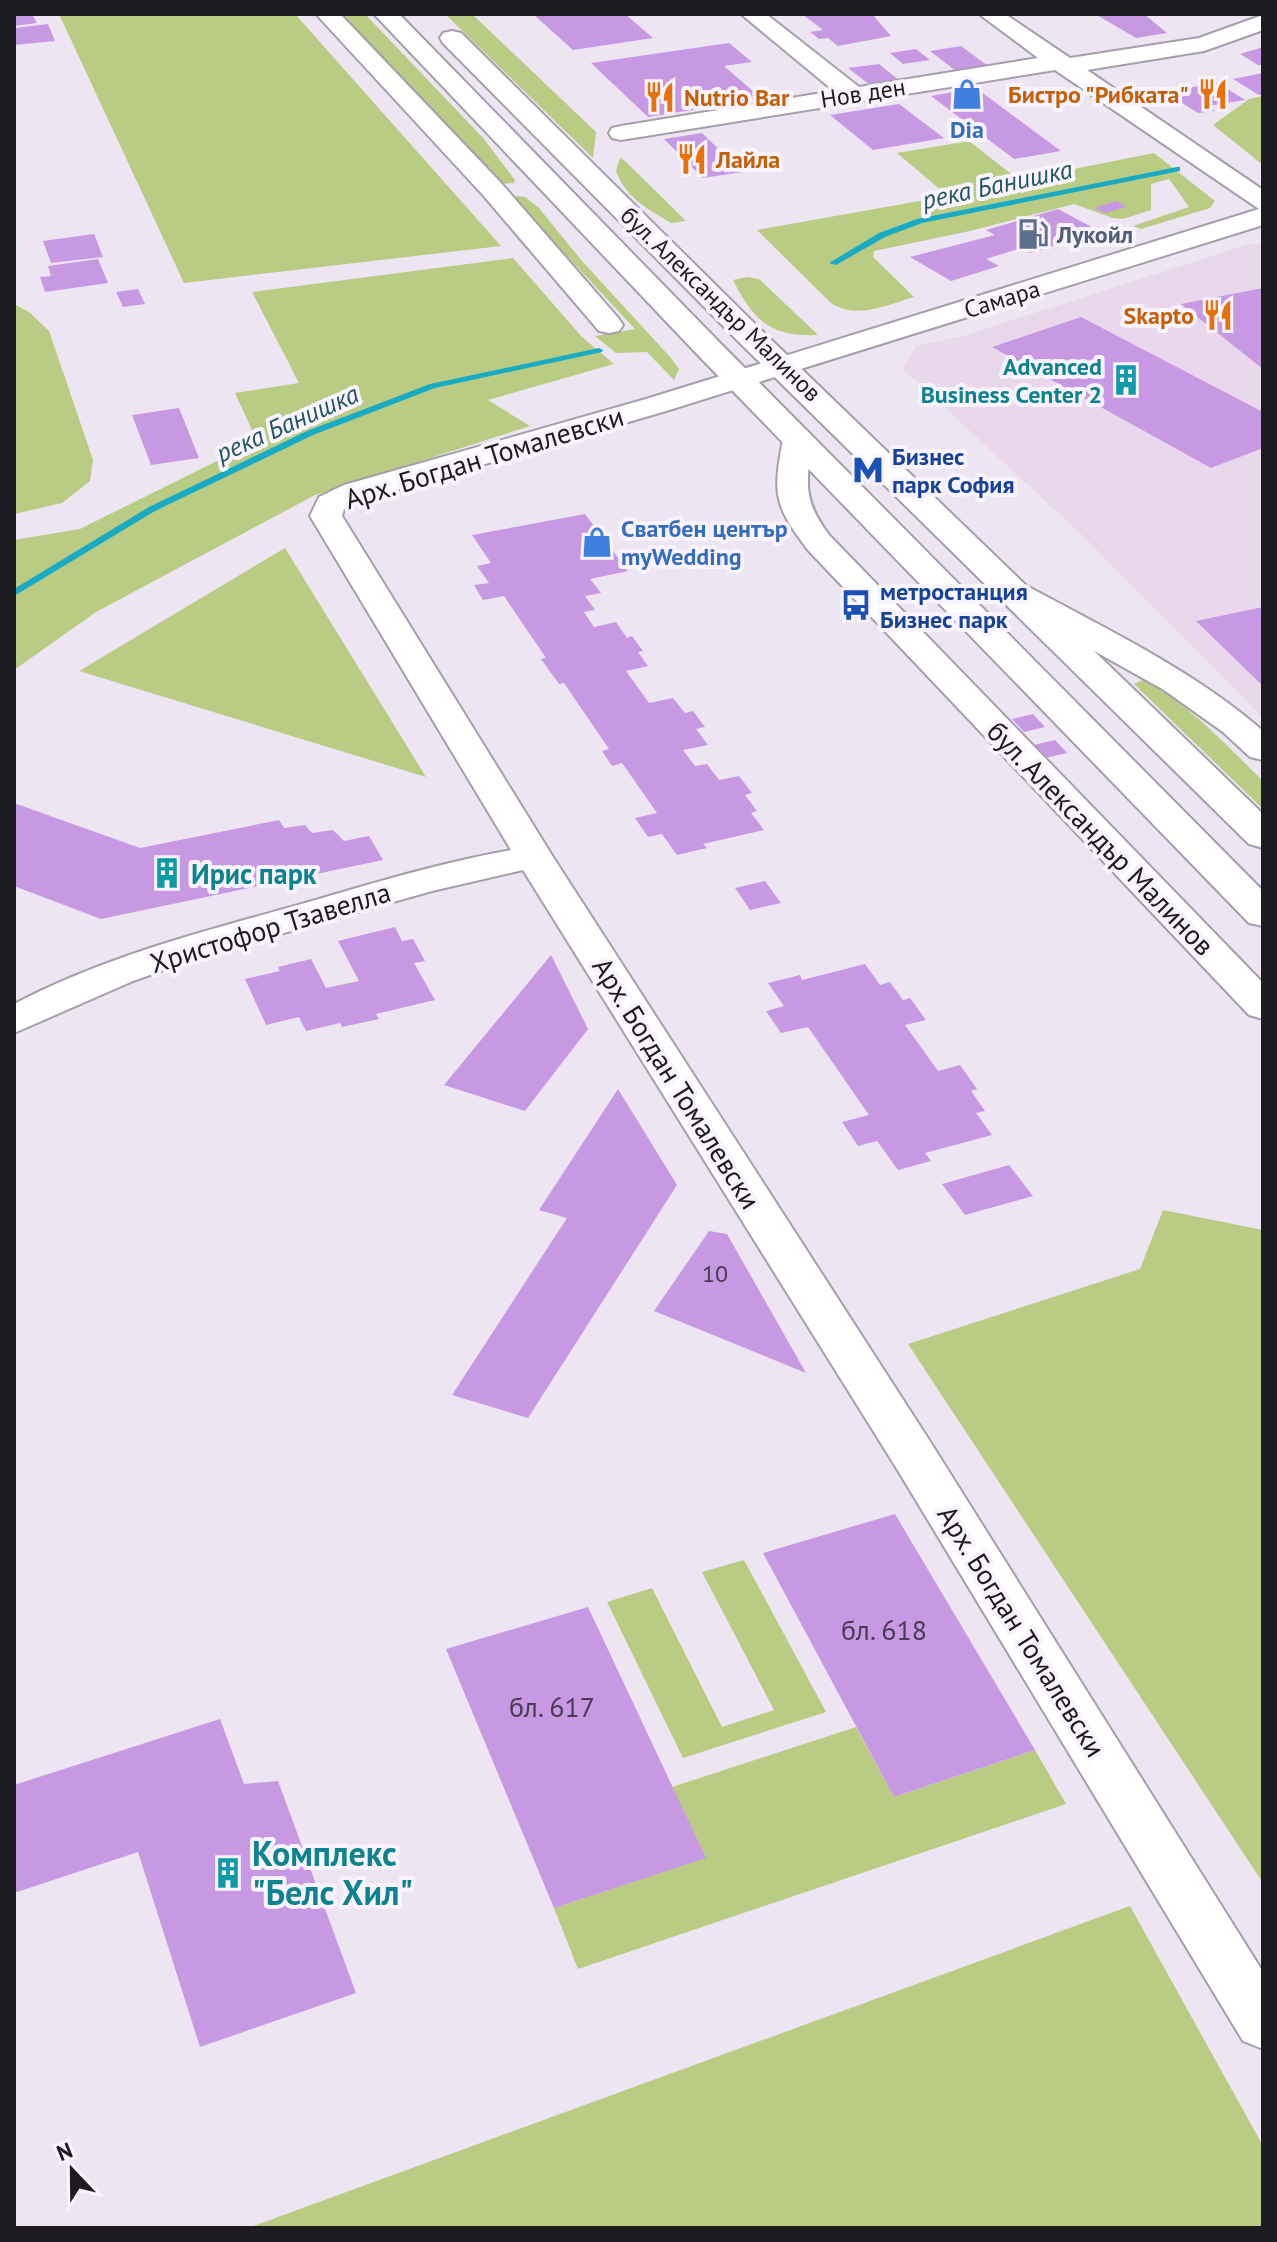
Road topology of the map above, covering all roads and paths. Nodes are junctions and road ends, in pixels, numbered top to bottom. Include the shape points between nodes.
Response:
1 (327, 14) edge
2 (386, 14) edge
3 (752, 14) edge
4 (990, 14) edge
5 (1263, 22) edge
6 (439, 25) dead end
7 (1061, 64) junction
8 (854, 95) junction
9 (621, 133) dead end
10 (1263, 202) edge
11 (1263, 216) edge
12 (609, 325) dead end
13 (782, 366) junction
14 (739, 379) junction
15 (798, 439) junction
16 (1015, 593) junction
17 (1263, 749) edge
18 (1263, 836) edge
19 (534, 857) junction
20 (1263, 914) edge
21 (1263, 1006) edge
22 (14, 1020) edge
23 (1263, 2023) edge

1 - 12 street via 492,189
2 - 14 main road, бул. Александър Малинов
3 - 8 street
4 - 7 street
5 - 7 street, Нов ден via 1204,44
6 - 13 main road, бул. Александър Малинов
7 - 8 street, Нов ден
7 - 10 street
8 - 9 street, Нов ден
11 - 13 street, Самара
13 - 14 street, Самара
13 - 16 main road, бул. Александър Малинов
14 - 15 main road, бул. Александър Малинов
14 - 19 street, Арх. Богдан Томалевски via 355,492 330,504 326,516 332,530
15 - 20 main road, бул. Александър Малинов
15 - 21 street, бул. Александър Малинов via 789,495 809,531
16 - 17 street, бул. Александър Малинов via 1173,680
16 - 18 main road, бул. Александър Малинов
19 - 22 street, Христофор Тзавелла via 472,867 207,942 54,998
19 - 23 street, Арх. Богдан Томалевски via 922,1469

